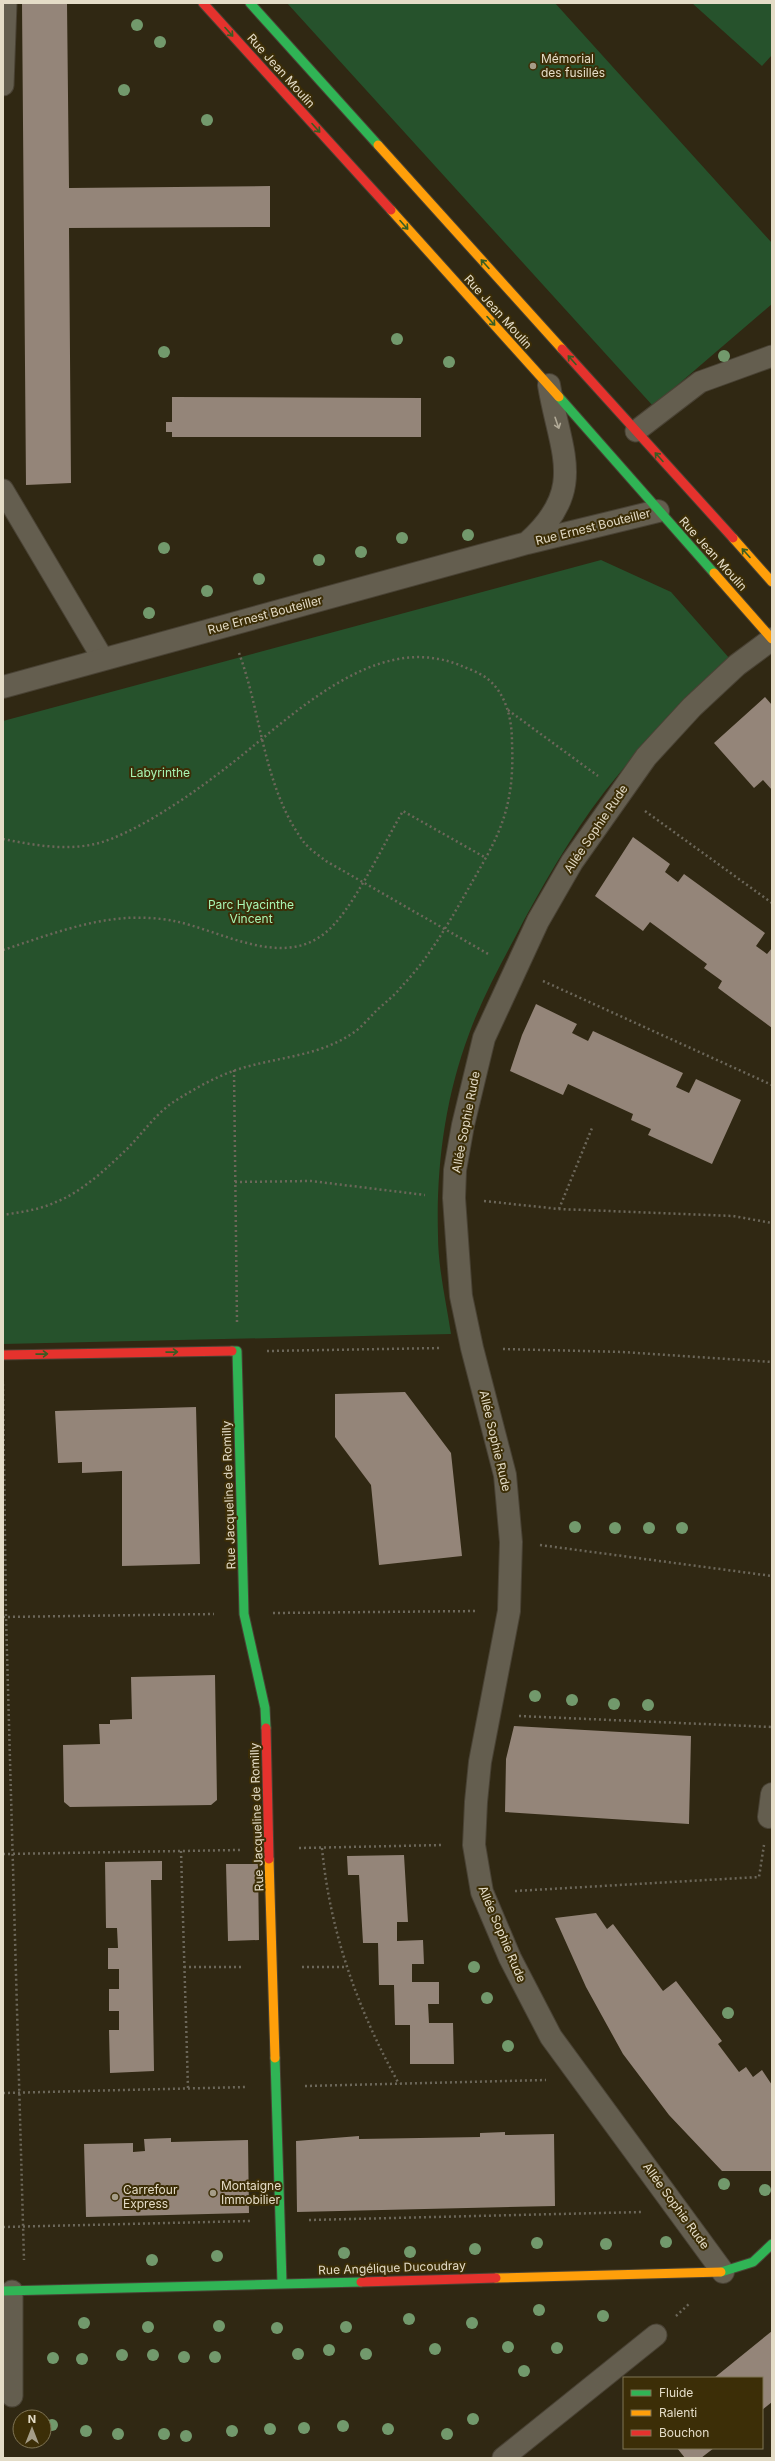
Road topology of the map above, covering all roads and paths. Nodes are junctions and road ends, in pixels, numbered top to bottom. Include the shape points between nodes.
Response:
1 (6, 3) edge
2 (203, 3) edge
3 (250, 3) edge
4 (3, 85) edge
5 (772, 356) edge
6 (548, 385) junction
7 (636, 431) junction
8 (3, 490) edge
9 (658, 511) junction
10 (528, 543) junction
11 (772, 582) edge
12 (229, 625) junction
13 (772, 639) edge
14 (103, 659) junction
15 (3, 687) edge
16 (508, 710) junction
17 (262, 739) junction
18 (620, 792) junction
19 (3, 839) edge
20 (486, 858) junction
21 (362, 882) junction
22 (772, 903) edge
23 (445, 930) junction
24 (3, 950) edge
25 (515, 968) junction
26 (234, 1070) junction
27 (772, 1084) edge
28 (592, 1128) dead end
29 (235, 1182) junction
30 (454, 1198) junction
31 (559, 1208) junction
32 (3, 1215) edge
33 (772, 1223) edge
34 (472, 1348) junction
35 (237, 1351) junction
36 (3, 1355) edge
37 (772, 1362) edge
38 (3, 1383) edge
39 (511, 1542) junction
40 (772, 1576) edge
41 (488, 1714) junction
42 (772, 1727) edge
43 (772, 1794) edge
44 (769, 1817) joint
45 (322, 1848) dead end
46 (181, 1851) dead end
47 (482, 1892) junction
48 (399, 2084) dead end
49 (188, 2088) dead end
50 (681, 2211) junction
51 (280, 2221) junction
52 (3, 2227) edge
53 (23, 2227) junction
54 (772, 2244) edge
55 (723, 2272) junction
56 (282, 2283) junction
57 (13, 2291) edge
58 (656, 2336) dead end
59 (12, 2396) dead end
60 (503, 2458) edge

1 - 4 lane
2 -> 6 street, Rue Jean Moulin
7 -> 3 street, Rue Jean Moulin
5 - 7 lane via 700,382
6 - 9 street, Rue Jean Moulin
6 -> 10 street, Rue Ernest Bouteiller via 565,453 566,473 561,497 554,513 543,530
11 -> 7 street, Rue Jean Moulin
8 - 14 lane
9 - 10 street, Rue Ernest Bouteiller
9 - 13 street, Rue Jean Moulin
10 - 12 street, Rue Ernest Bouteiller
12 - 14 street, Rue Ernest Bouteiller
12 - 17 path via 241,657
13 - 18 street, Allée Sophie Rude via 737,665 692,707 646,757
14 - 15 street, Rue Ernest Bouteiller
16 - 17 path via 501,694 488,679 471,669 428,656 408,658 362,670 340,682 294,712
16 - 18 path
16 - 20 path via 512,733 511,787 501,827
17 - 19 path via 172,806 111,839 74,847 50,847
17 - 21 path via 274,784 291,822 304,842 326,861
18 - 22 path
18 - 25 street, Allée Sophie Rude via 572,862 538,920
20 - 21 path via 403,811
20 - 23 path
21 - 23 path
21 - 24 path via 332,928 324,935 292,946 264,947 173,920 127,918 93,922
23 - 25 path
23 - 26 path via 404,985 354,1033 299,1056
25 - 27 path
25 - 30 street, Allée Sophie Rude via 482,1046 463,1125 455,1170
26 - 29 path
26 - 32 path via 171,1103 127,1148 77,1190 57,1202
28 - 31 path
29 - 30 path via 311,1181
29 - 35 path
30 - 31 path
30 - 34 street, Allée Sophie Rude via 461,1296
31 - 33 path via 733,1216
34 - 35 path
34 - 37 path via 623,1352
34 - 39 street, Allée Sophie Rude via 505,1475
36 -> 35 street
35 - 51 street, Rue Jacqueline de Romilly via 244,1614 266,1716
38 - 53 path via 6,1617
39 - 40 path
39 - 41 street, Allée Sophie Rude via 509,1611
41 - 42 path
41 - 47 street, Allée Sophie Rude via 480,1762 474,1845
43 - 44 street
44 - 47 path via 759,1877
45 - 48 path via 324,1876 336,1937 368,2025
46 - 49 path
47 - 50 street, Allée Sophie Rude via 510,1958 551,2038
50 - 51 path
50 - 55 street, Allée Sophie Rude
51 - 53 path
51 - 56 street, Rue Jacqueline de Romilly
52 - 53 path
53 - 57 path
54 - 55 street, Rue Angélique Ducoudray via 753,2262
55 - 56 street, Rue Angélique Ducoudray
56 - 57 street, Rue Angélique Ducoudray
57 - 59 lane
58 - 60 lane

